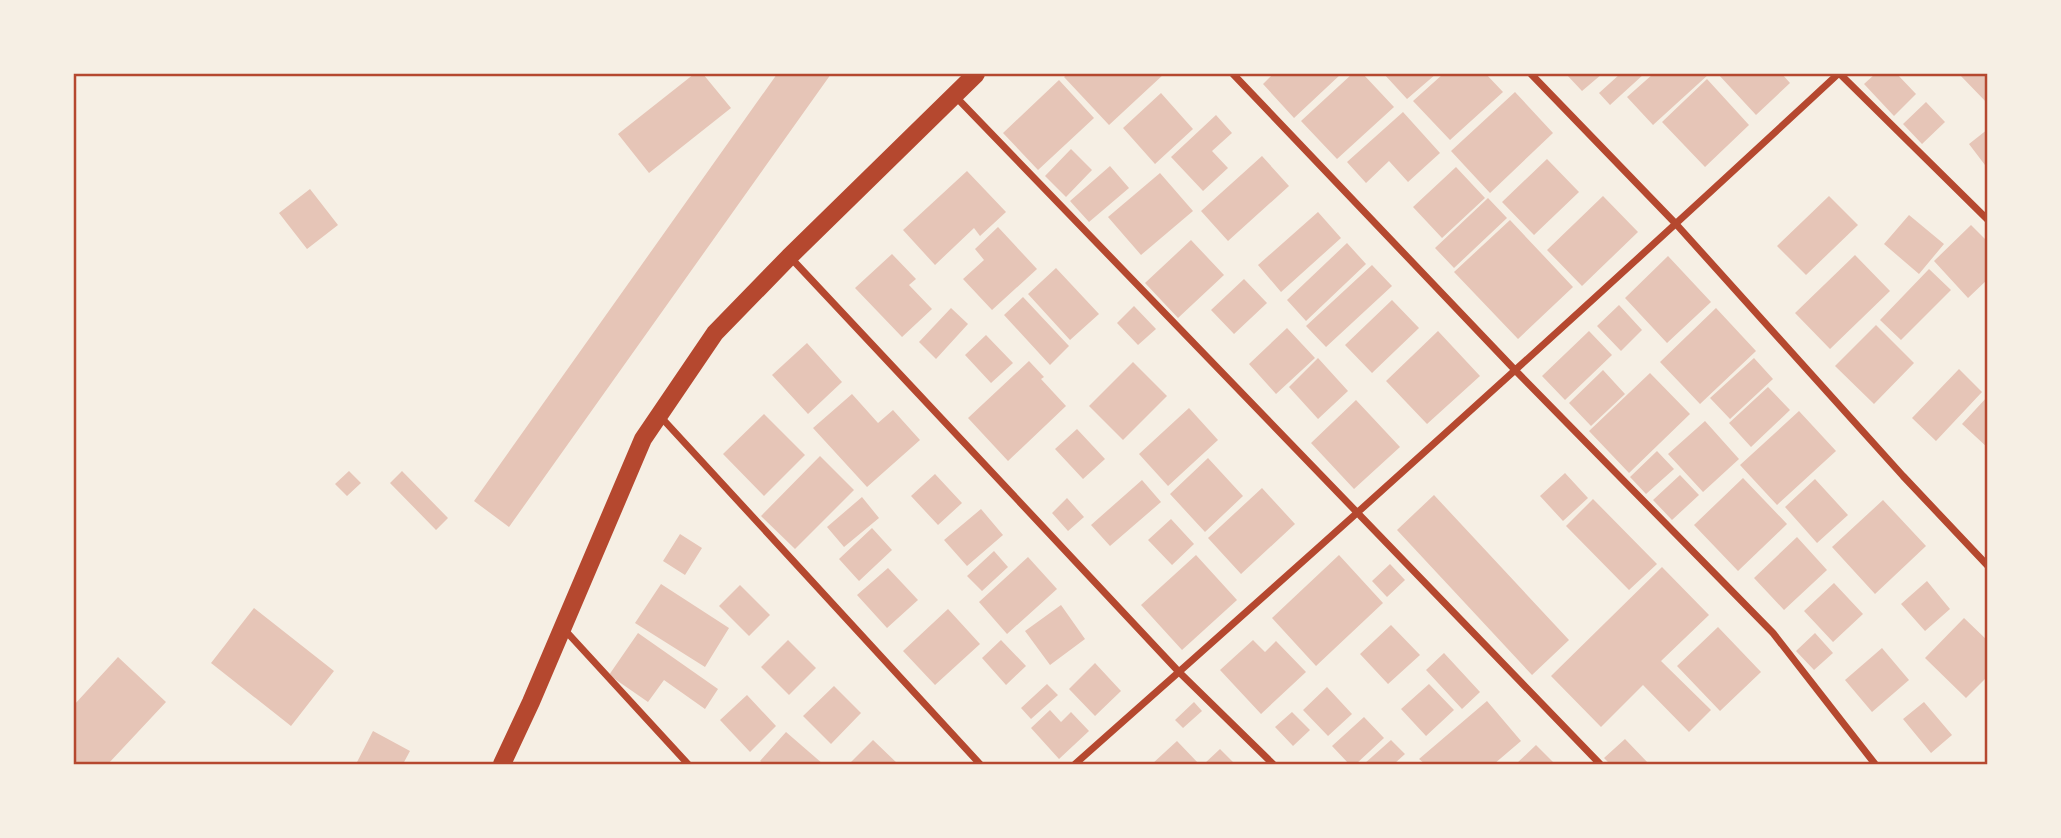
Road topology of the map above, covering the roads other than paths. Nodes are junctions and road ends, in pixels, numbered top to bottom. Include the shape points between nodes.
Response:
1 (976, 74) edge
2 (1233, 74) edge
3 (1531, 74) edge
4 (1839, 74) edge
5 (954, 96) junction
6 (1987, 220) edge
7 (1676, 223) junction
8 (789, 257) junction
9 (1515, 370) junction
10 (659, 415) junction
11 (1358, 513) junction
12 (1987, 566) edge
13 (563, 627) junction
14 (1179, 672) junction
15 (502, 765) edge
16 (688, 765) edge
17 (981, 765) edge
18 (1075, 765) edge
19 (1273, 765) edge
20 (1600, 765) edge
21 (1875, 765) edge

1 - 5 main road
2 - 9 street
3 - 7 street
4 - 6 street
4 - 7 street
5 - 8 main road
5 - 11 street
7 - 9 street
7 - 12 street
8 - 10 main road via 715,333
8 - 14 street
9 - 11 street
9 - 21 street via 1773,633
10 - 13 main road via 643,439
10 - 17 street
11 - 14 street
11 - 20 street
13 - 15 main road
13 - 16 street
14 - 18 street
14 - 19 street

